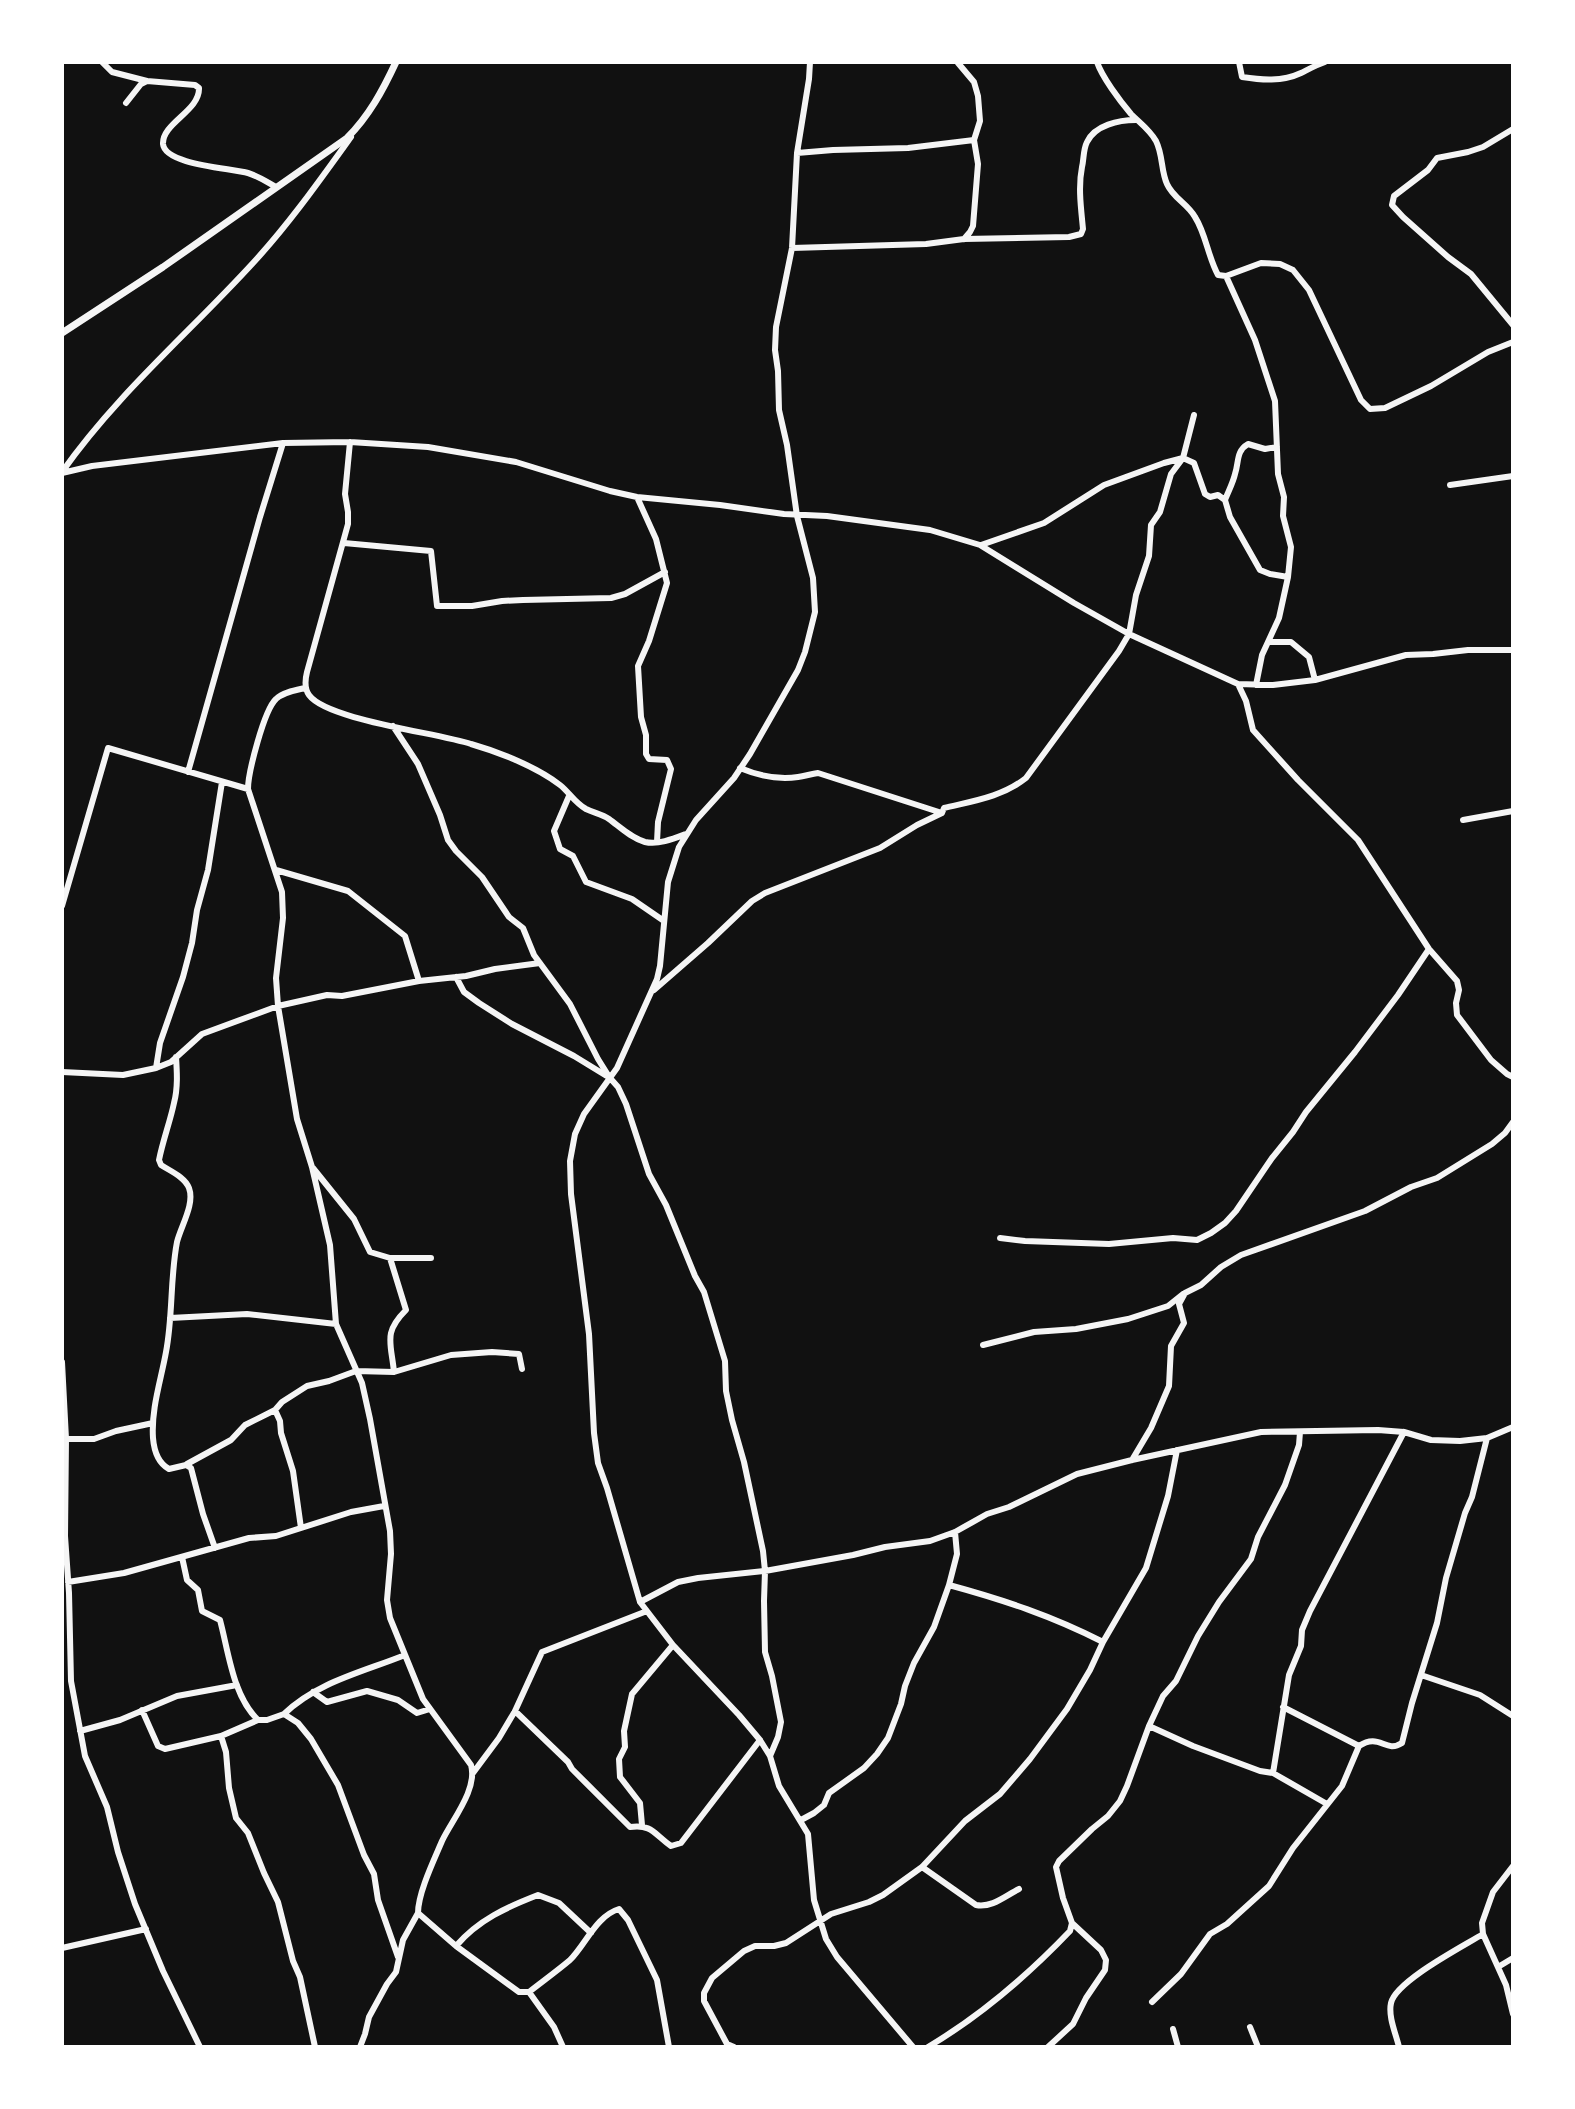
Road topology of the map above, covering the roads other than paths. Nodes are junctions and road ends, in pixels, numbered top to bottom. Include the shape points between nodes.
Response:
1 (102, 62) edge
2 (396, 62) edge
3 (810, 62) edge
4 (1097, 62) edge
5 (1239, 62) edge
6 (1325, 62) edge
7 (958, 63) edge
8 (147, 81) junction
9 (126, 103) dead end
10 (1138, 120) junction
11 (361, 125) junction
12 (1513, 129) edge
13 (974, 140) junction
14 (797, 153) junction
15 (276, 187) junction
16 (964, 239) junction
17 (792, 248) junction
18 (1226, 276) junction
19 (1513, 325) edge
20 (62, 333) edge
21 (1513, 342) edge
22 (1194, 415) dead end
23 (350, 442) junction
24 (283, 443) junction
25 (1277, 447) junction
26 (1183, 458) junction
27 (62, 472) edge
28 (1513, 476) edge
29 (1450, 485) dead end
30 (637, 497) junction
31 (1225, 500) junction
32 (797, 516) junction
33 (344, 543) junction
34 (980, 545) junction
35 (665, 572) junction
36 (1288, 577) junction
37 (1129, 634) junction
38 (1268, 642) junction
39 (1513, 650) edge
40 (1315, 680) junction
41 (1238, 684) junction
42 (1256, 685) junction
43 (305, 688) junction
44 (393, 726) junction
45 (740, 768) junction
46 (188, 772) junction
47 (222, 782) junction
48 (248, 789) junction
49 (569, 796) junction
50 (1513, 811) edge
51 (942, 813) junction
52 (1463, 820) dead end
53 (686, 834) junction
54 (657, 842) junction
55 (276, 870) junction
56 (62, 906) edge
57 (664, 921) junction
58 (1429, 949) junction
59 (540, 963) junction
60 (456, 977) junction
61 (419, 981) junction
62 (651, 992) junction
63 (278, 1006) junction
64 (176, 1057) junction
65 (156, 1068) junction
66 (62, 1072) edge
67 (1513, 1077) edge
68 (610, 1078) junction
69 (1513, 1122) edge
70 (312, 1167) junction
71 (1000, 1238) dead end
72 (390, 1258) junction
73 (431, 1258) dead end
74 (1185, 1293) junction
75 (170, 1318) junction
76 (336, 1324) junction
77 (983, 1345) dead end
78 (62, 1362) edge
79 (522, 1369) dead end
80 (356, 1371) junction
81 (394, 1372) junction
82 (275, 1410) junction
83 (153, 1423) junction
84 (1513, 1427) edge
85 (1300, 1432) junction
86 (1404, 1432) junction
87 (1487, 1438) junction
88 (64, 1439) edge
89 (1177, 1450) junction
90 (1132, 1460) junction
91 (186, 1465) junction
92 (384, 1506) junction
93 (301, 1528) junction
94 (955, 1532) junction
95 (215, 1548) junction
96 (182, 1557) junction
97 (765, 1571) junction
98 (68, 1582) junction
99 (949, 1585) junction
100 (640, 1602) junction
101 (647, 1611) junction
102 (1103, 1642) junction
103 (673, 1645) junction
104 (405, 1655) junction
105 (1421, 1675) junction
106 (71, 1681) junction
107 (62, 1683) edge
108 (237, 1685) junction
109 (313, 1692) junction
110 (1283, 1707) junction
111 (430, 1709) junction
112 (142, 1710) junction
113 (515, 1711) junction
114 (284, 1714) junction
115 (1513, 1716) edge
116 (258, 1720) junction
117 (1149, 1726) junction
118 (80, 1731) junction
119 (221, 1736) junction
120 (760, 1740) junction
121 (1359, 1746) junction
122 (770, 1756) junction
123 (473, 1773) junction
124 (1273, 1773) junction
125 (1327, 1804) junction
126 (801, 1820) junction
127 (642, 1825) junction
128 (1513, 1866) edge
129 (922, 1867) junction
130 (1019, 1889) dead end
131 (418, 1913) junction
132 (820, 1921) junction
133 (1072, 1923) junction
134 (146, 1929) junction
135 (591, 1933) junction
136 (1483, 1934) junction
137 (456, 1946) junction
138 (62, 1948) edge
139 (398, 1957) junction
140 (1513, 1958) edge
141 (1498, 1967) junction
142 (529, 1992) junction
143 (1152, 2002) dead end
144 (1513, 2014) edge
145 (1250, 2027) dead end
146 (1173, 2029) dead end
147 (200, 2047) edge
148 (315, 2047) edge
149 (360, 2047) edge
150 (563, 2047) edge
151 (669, 2047) edge
152 (734, 2047) edge
153 (913, 2047) edge
154 (928, 2047) edge
155 (1048, 2047) edge
156 (1178, 2047) edge
157 (1258, 2047) edge
158 (1399, 2047) edge

1 - 8 street via 112,72
2 - 11 street
3 - 14 street
4 - 10 street
5 - 6 street via 1242,77 1261,80 1298,75
7 - 13 street via 978,96 980,121
8 - 9 street
8 - 15 street via 199,88 196,100 165,137 170,155 250,173
10 - 16 street via 1111,124 1092,134 1085,145 1079,177 1081,234
10 - 18 street via 1157,143 1166,183 1198,221 1216,271
11 - 15 street
11 - 27 street via 253,264 108,412
12 - 19 street via 1483,147 1437,158 1394,196 1392,205 1471,274
13 - 14 street
13 - 16 street via 978,164 973,226
14 - 17 street
15 - 20 street
16 - 17 street
17 - 32 street via 775,350
18 - 21 street via 1261,263 1293,270 1309,290 1370,409 1385,408
18 - 25 street via 1275,401
22 - 26 street
23 - 24 street
23 - 30 street via 495,457
23 - 33 street
24 - 27 street
24 - 46 street
25 - 31 street via 1242,448
25 - 36 street via 1291,547
26 - 31 street via 1194,463 1205,494
26 - 34 street via 1104,485 1044,523
26 - 37 street via 1151,525 1149,556
28 - 29 street
30 - 32 street
30 - 35 street
31 - 36 street via 1260,570
32 - 34 street via 902,525
32 - 45 street via 813,578 815,612 798,670
33 - 35 street via 431,551 437,606 611,598
33 - 43 street
34 - 37 street
35 - 54 street via 664,595 638,666 646,754 667,760 671,769
36 - 38 street
37 - 41 street
37 - 51 street via 1026,778 1013,788 944,808
38 - 40 street via 1291,642 1309,657
38 - 42 street
39 - 40 street via 1406,655
40 - 42 street
41 - 42 street
41 - 58 street via 1253,730 1358,840
43 - 44 street via 328,708
43 - 48 street via 275,700
44 - 49 street via 505,756 548,777
44 - 59 street via 418,764 448,840 523,928
45 - 51 street via 774,777 818,773
45 - 53 street
46 - 47 street
46 - 56 street via 108,748
47 - 48 street
47 - 65 street via 192,943
48 - 55 street
49 - 54 street via 633,837
49 - 57 street via 554,831 560,849 573,856 586,882 632,899
50 - 52 street
51 - 62 street via 880,848 765,893
53 - 54 street
53 - 57 street via 668,882
55 - 61 street via 348,891 405,936
55 - 63 street via 283,918
57 - 62 street via 660,966
58 - 67 street via 1457,981 1457,1015 1491,1060
58 - 71 street via 1236,1211 1211,1233 1197,1240 1109,1244
59 - 60 street
59 - 68 street via 570,1004
60 - 61 street
60 - 68 street via 479,1003
61 - 63 street
62 - 68 street
63 - 64 street via 202,1034
63 - 70 street via 297,1119
64 - 65 street
64 - 75 street via 175,1101 159,1160 187,1184 190,1199 174,1258
65 - 66 street via 123,1075
68 - 97 street via 626,1104 644,1163 704,1292 725,1361 726,1391
68 - 100 street via 575,1134 570,1181 586,1300 595,1450
69 - 74 street via 1492,1144 1437,1178 1365,1211 1241,1255
70 - 72 street via 354,1219 370,1252
70 - 76 street via 330,1245
72 - 73 street
72 - 81 street via 406,1310 390,1330
74 - 77 street via 1168,1306 1128,1319
74 - 90 street via 1179,1304 1184,1323 1171,1346 1169,1386
75 - 76 street via 247,1314
75 - 83 street
76 - 80 street
78 - 88 street
79 - 81 street via 519,1354 492,1352 451,1355
80 - 81 street
80 - 82 street via 307,1386
80 - 92 street via 367,1404
82 - 91 street
82 - 93 street via 293,1471
83 - 88 street via 94,1439
83 - 91 street via 162,1465
84 - 87 street
85 - 86 street
85 - 89 street via 1261,1432
85 - 117 street via 1285,1485 1251,1559 1198,1636
86 - 87 street via 1431,1440
86 - 110 street via 1310,1611
87 - 105 street
88 - 98 street
89 - 90 street
89 - 102 street via 1146,1568
90 - 94 street via 1077,1474
91 - 95 street
92 - 93 street
92 - 104 street via 391,1554 387,1600
93 - 95 street
94 - 97 street
94 - 99 street via 957,1554
95 - 96 street
96 - 98 street
96 - 108 street via 202,1611 220,1620
97 - 100 street via 678,1582
97 - 122 street via 765,1652 781,1722
98 - 106 street
99 - 102 street via 1025,1607
99 - 126 street via 883,1746 829,1793 824,1805
100 - 101 street
101 - 103 street
101 - 113 street via 542,1652
102 - 129 street via 1067,1709 1030,1759
103 - 120 street
103 - 127 street via 632,1694 619,1759 620,1777 640,1803
104 - 109 street
104 - 111 street
105 - 115 street via 1480,1695
105 - 121 street via 1402,1743 1391,1747 1371,1741
106 - 107 street
106 - 118 street
108 - 112 street via 177,1696
108 - 116 street
109 - 111 street via 327,1702 367,1691 398,1700 417,1713
109 - 114 street
110 - 121 street
110 - 124 street
111 - 123 street
112 - 118 street
112 - 119 street via 158,1746 165,1749
113 - 123 street
113 - 127 street via 630,1827
114 - 116 street
114 - 139 street via 311,1739 338,1785 374,1874
116 - 119 street
117 - 124 street
117 - 133 street via 1120,1801 1056,1867
118 - 134 street
119 - 148 street via 236,1818 248,1833 278,1902
120 - 122 street
120 - 127 street via 681,1843 671,1846
121 - 125 street via 1342,1786
122 - 126 street via 779,1786
123 - 131 street
124 - 125 street
125 - 143 street via 1269,1886 1210,1934
126 - 132 street via 808,1834
128 - 136 street via 1493,1892
129 - 130 street via 976,1905 992,1904
129 - 132 street via 883,1895
131 - 137 street
131 - 139 street
132 - 152 street via 786,1943 744,1951 712,1978 704,2001 727,2044
132 - 153 street via 837,1957
133 - 154 street via 1025,1975
133 - 155 street via 1101,1950 1105,1970 1073,2024
134 - 138 street
134 - 147 street
135 - 137 street via 559,1903 538,1895 503,1909
135 - 142 street via 572,1958
135 - 151 street via 614,1910 628,1920 657,1980
136 - 141 street
136 - 158 street via 1394,1995 1391,2011
137 - 142 street via 519,1992
139 - 149 street
140 - 141 street
141 - 144 street
142 - 150 street
145 - 157 street
146 - 156 street

